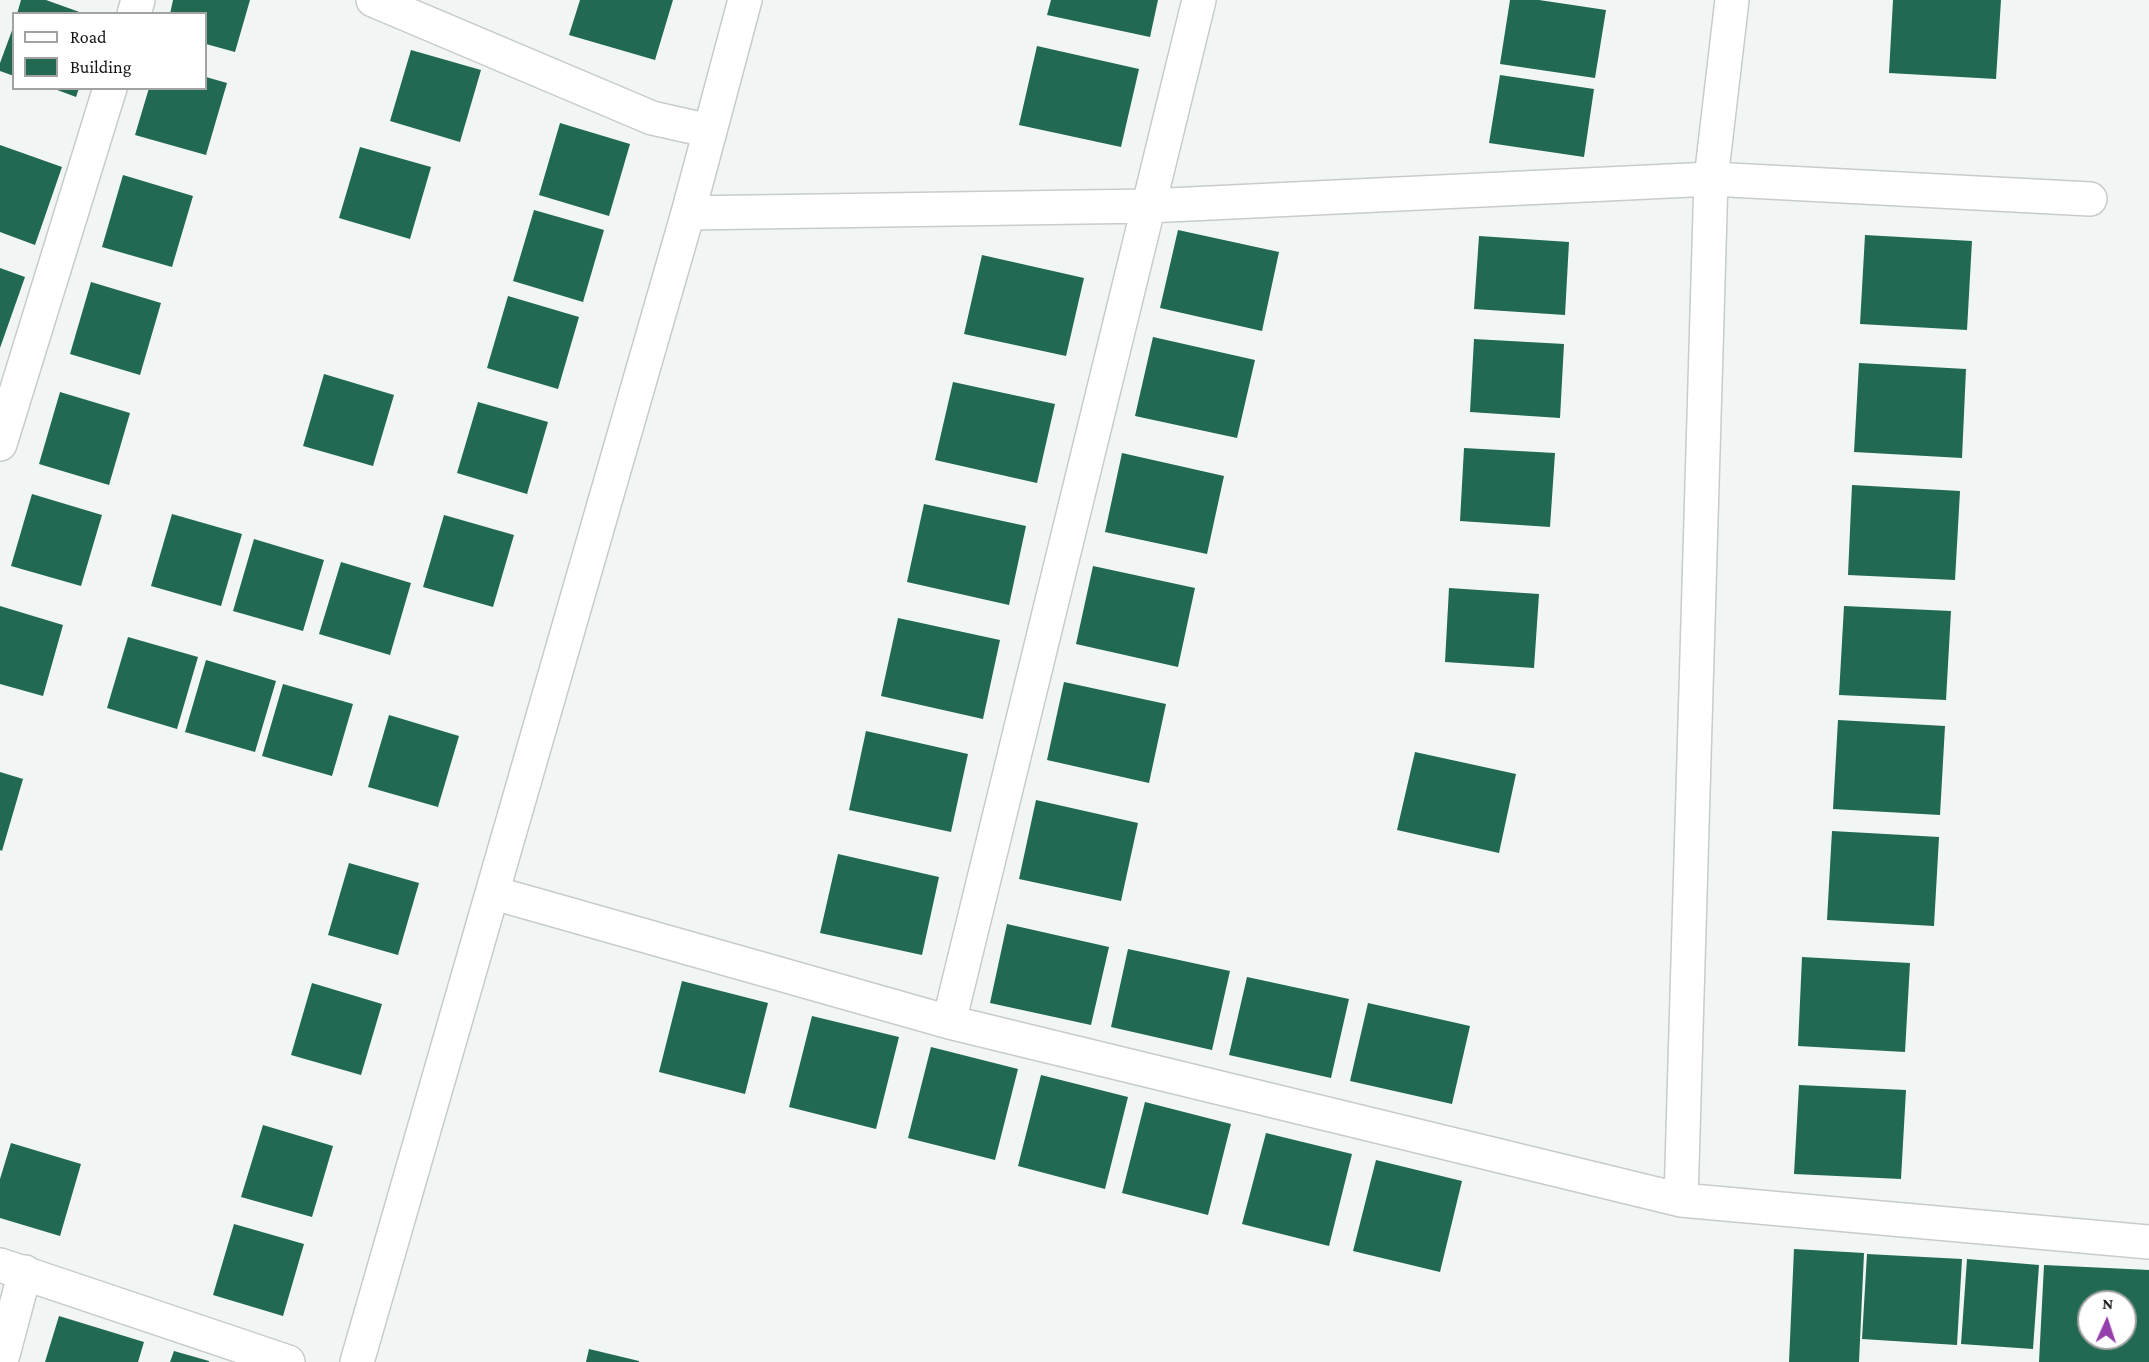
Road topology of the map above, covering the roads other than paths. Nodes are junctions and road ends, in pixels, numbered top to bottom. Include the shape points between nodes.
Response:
1 (373, 0) edge
2 (745, 0) edge
3 (1199, 0) edge
4 (1732, 0) edge
5 (109, 90) edge
6 (710, 131) junction
7 (1711, 179) junction
8 (2090, 199) dead end
9 (1148, 206) junction
10 (688, 213) junction
11 (0, 444) edge
12 (494, 893) junction
13 (949, 1022) junction
14 (1681, 1200) junction
15 (2149, 1242) edge
16 (13, 1268) edge
17 (1, 1362) edge
18 (288, 1362) edge
19 (357, 1362) edge

1 - 6 street via 652,118
2 - 6 street
3 - 9 street
4 - 7 street
5 - 11 street
6 - 10 street
7 - 8 street
7 - 9 street
7 - 14 street
9 - 10 street
9 - 13 street
10 - 12 street
12 - 13 street
12 - 19 street
13 - 14 street
14 - 15 street
16 - 17 street
16 - 18 street

